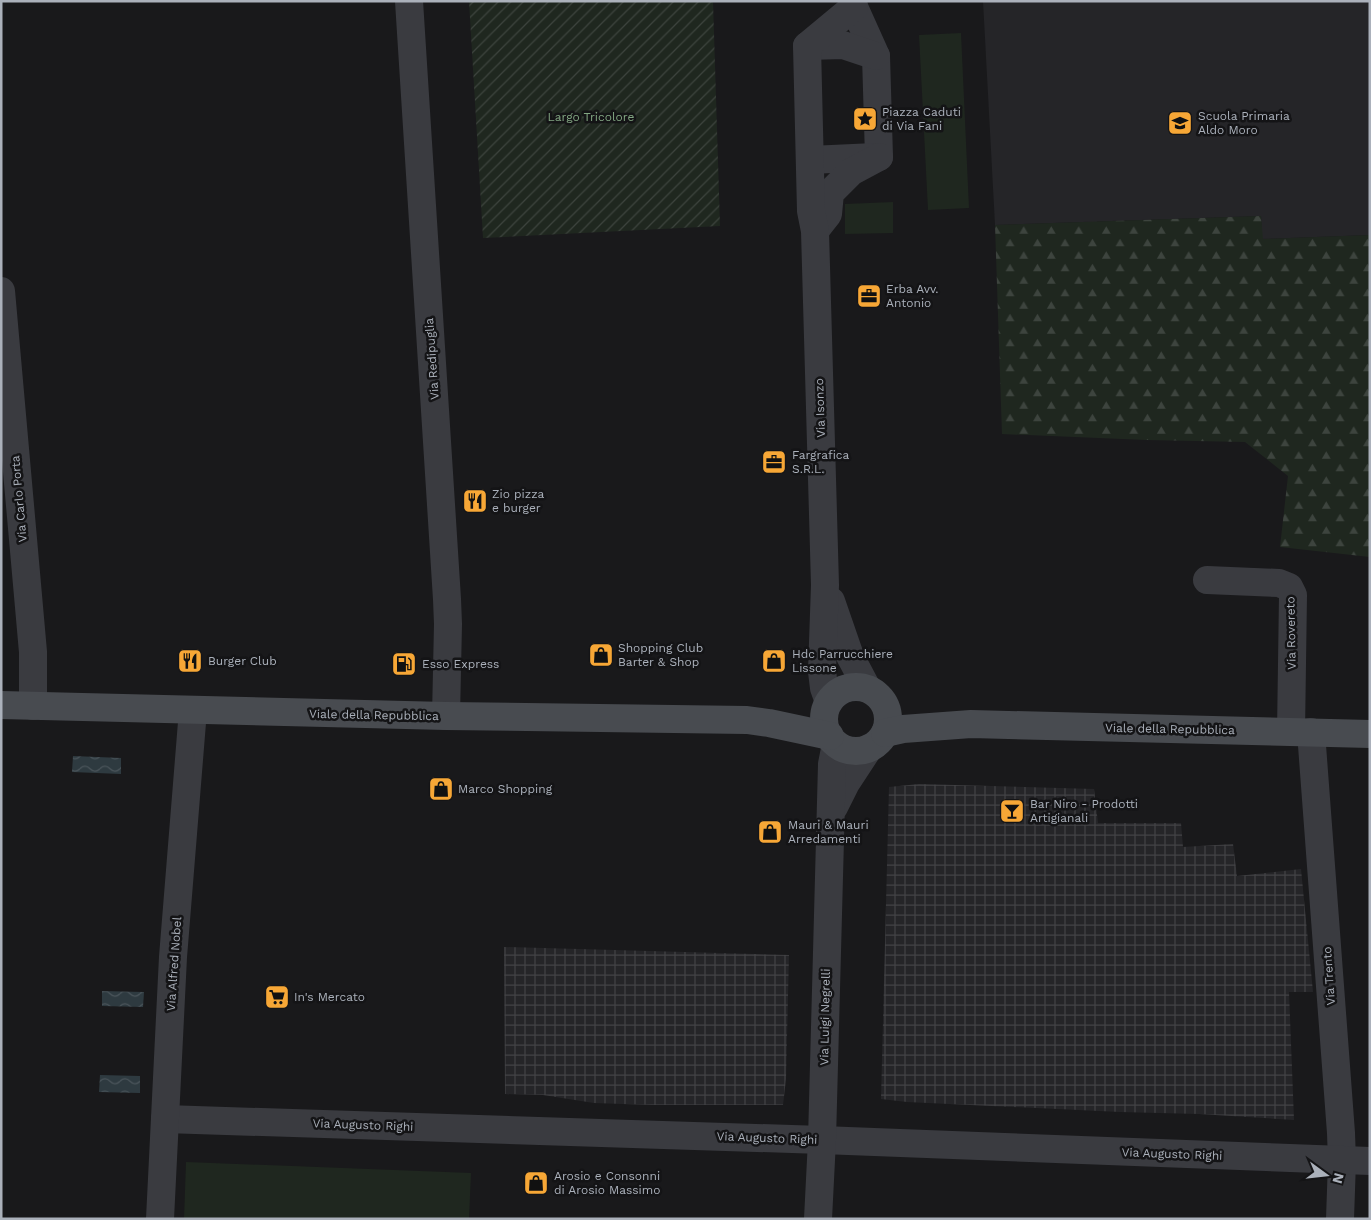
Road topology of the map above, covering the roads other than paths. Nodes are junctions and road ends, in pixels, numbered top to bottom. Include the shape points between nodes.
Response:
1 (409, 1) edge
2 (854, 4) edge
3 (807, 46) junction
4 (876, 56) junction
5 (879, 157) junction
6 (810, 160) junction
7 (815, 231) junction
8 (1, 291) edge
9 (1207, 580) dead end
10 (825, 585) junction
11 (874, 694) junction
12 (1, 705) edge
13 (827, 705) junction
14 (33, 706) junction
15 (193, 710) junction
16 (446, 716) junction
17 (747, 720) junction
18 (971, 724) junction
19 (1301, 732) junction
20 (1370, 734) edge
21 (833, 740) junction
22 (877, 741) junction
23 (830, 816) junction
24 (165, 1119) junction
25 (822, 1140) junction
26 (1342, 1161) junction
27 (1370, 1161) edge
28 (160, 1219) edge
29 (818, 1219) edge
30 (1340, 1219) edge

1 - 16 street, Via Redipuglia via 448,615
2 - 3 street
2 - 4 street
3 - 4 street via 843,46
3 - 6 street, Via Isonzo
4 - 5 street
5 - 6 street
5 - 7 street via 851,172 830,193 828,214
6 - 7 street, Via Isonzo via 810,211
7 - 10 street, Via Isonzo
8 - 14 street, Via Carlo Porta via 33,652
9 - 19 street, Via Rovereto via 1280,583 1293,595
10 - 11 street, Via Isonzo via 850,656
10 - 13 street, Via Isonzo via 822,671
11 - 13 street, Viale della Repubblica via 856,686 845,688
11 - 18 street, Viale della Repubblica via 909,709
11 - 22 street via 886,707 888,716 888,725
12 - 14 street, Viale della Repubblica
13 - 17 street, Viale della Repubblica
13 - 21 street via 825,728
14 - 15 street, Viale della Repubblica
15 - 16 street, Viale della Repubblica
15 - 24 street, Via Alfred Nobel via 173,957
16 - 17 street, Viale della Repubblica
17 - 21 street, Viale della Repubblica
18 - 19 street, Viale della Repubblica
18 - 22 street, Viale della Repubblica via 903,729
19 - 20 street, Viale della Repubblica
19 - 26 street, Via Trento
21 - 22 street, Viale della Repubblica via 846,749 857,751
21 - 23 street, Via Luigi Negrelli
22 - 23 street, Via Luigi Negrelli via 846,783
23 - 25 street, Via Luigi Negrelli
24 - 25 street, Via Augusto Righi
24 - 28 street, Via Alfred Nobel
25 - 26 street, Via Augusto Righi
25 - 29 street, Via Luigi Negrelli
26 - 27 street, Via Augusto Righi
26 - 30 street, Via Trento

